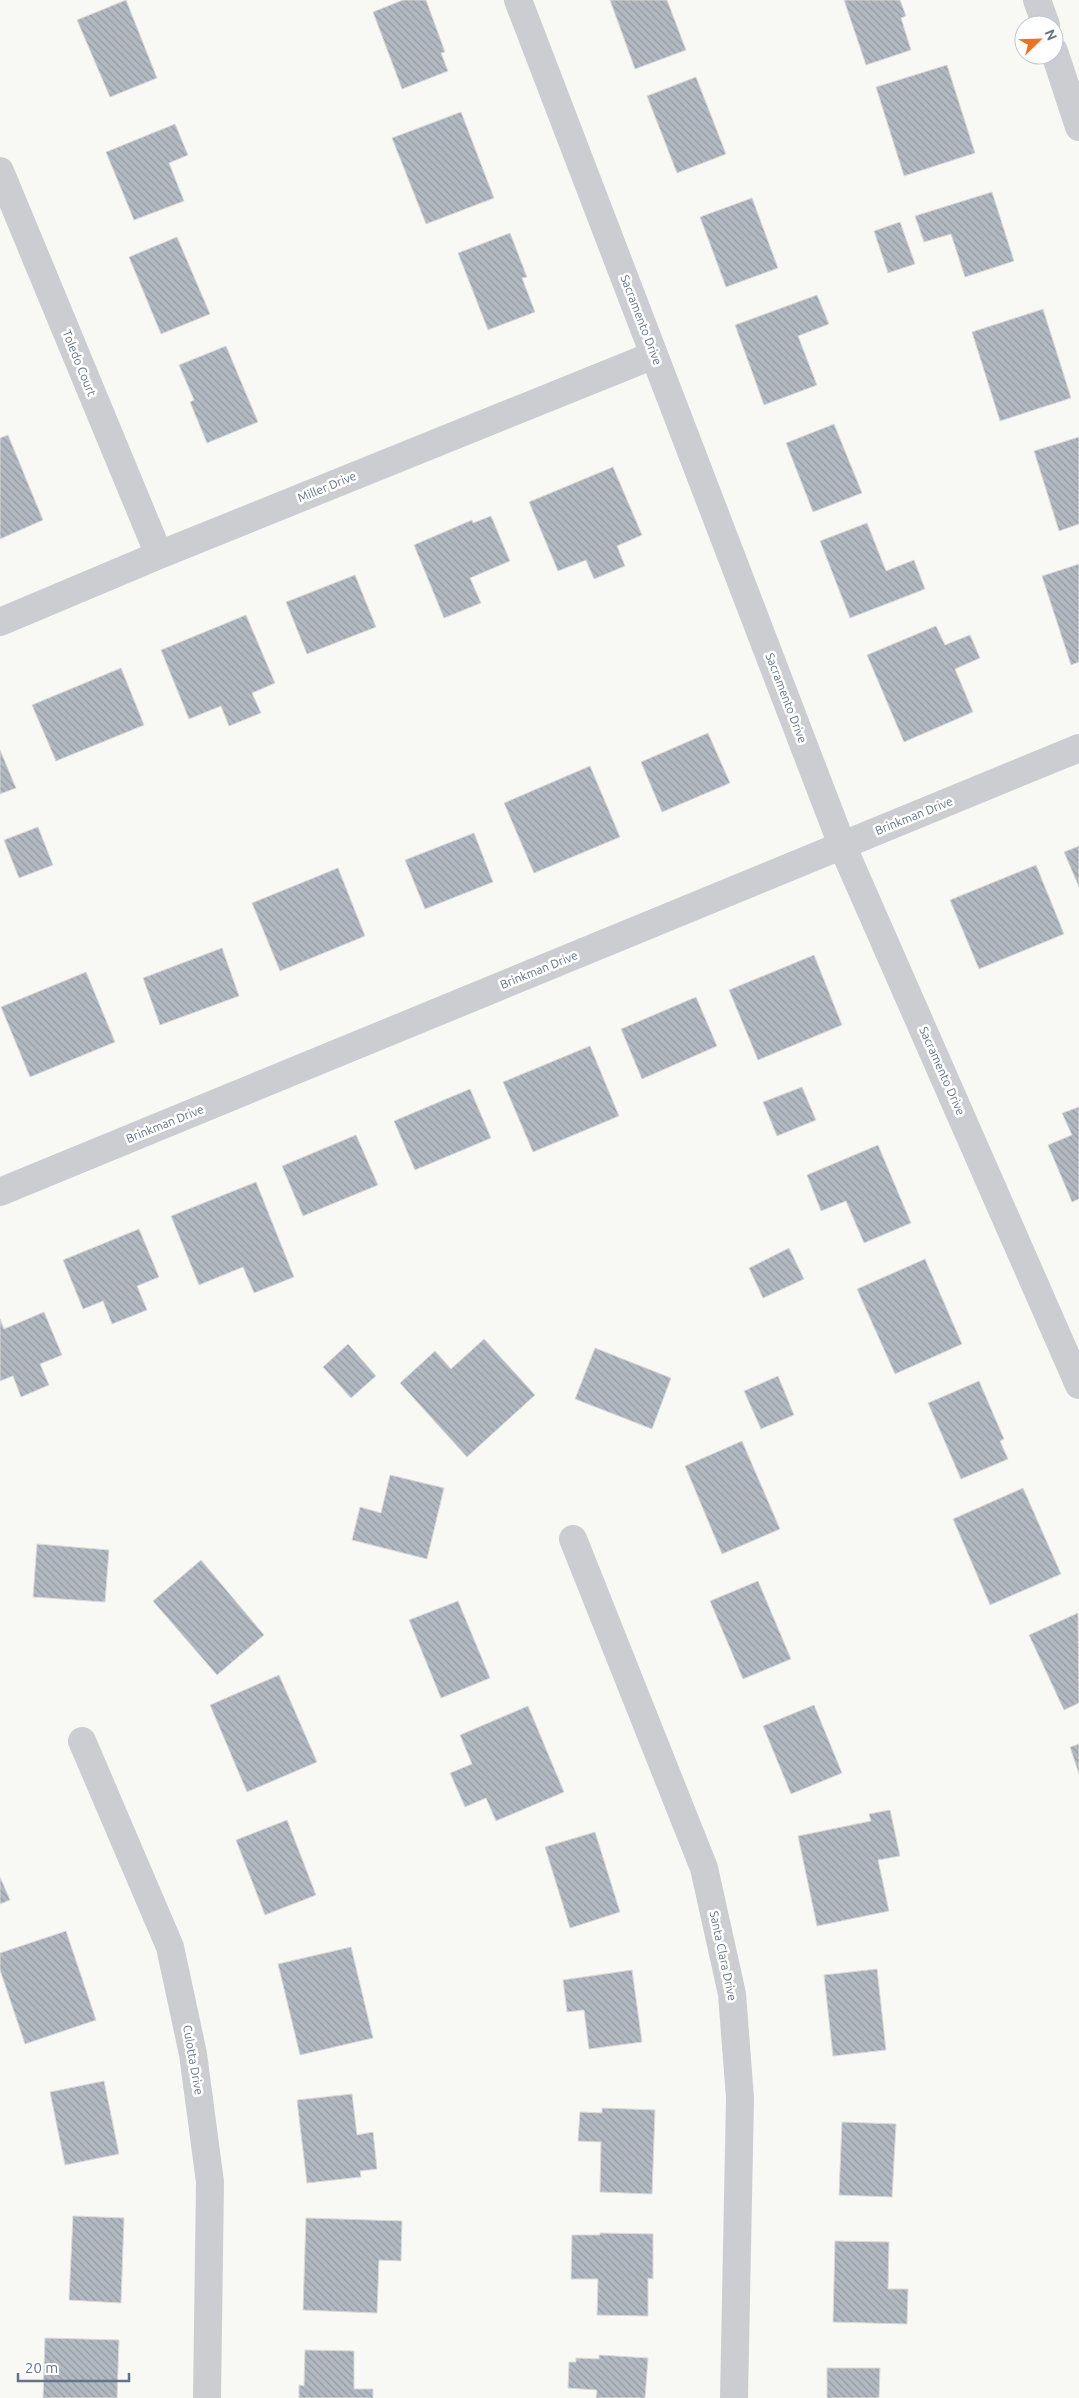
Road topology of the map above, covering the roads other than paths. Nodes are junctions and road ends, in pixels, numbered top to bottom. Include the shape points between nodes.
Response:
1 (518, 0) edge
2 (1037, 0) edge
3 (1042, 15) edge
4 (1059, 65) edge
5 (1079, 127) edge
6 (0, 171) edge
7 (654, 355) junction
8 (159, 555) junction
9 (0, 622) edge
10 (1079, 748) edge
11 (842, 845) junction
12 (0, 1192) edge
13 (1069, 1331) edge
14 (1079, 1385) edge
15 (573, 1539) dead end
16 (82, 1741) dead end
17 (206, 2398) edge
18 (734, 2398) edge

1 - 7 street, Sacramento Drive
2 - 3 street
4 - 5 street
6 - 8 street, Toledo Court
7 - 8 street, Miller Drive
7 - 11 street, Sacramento Drive
8 - 9 street, Miller Drive
10 - 11 street, Brinkman Drive
11 - 12 street, Brinkman Drive
11 - 13 street, Sacramento Drive
13 - 14 street, Sacramento Drive
15 - 18 street, Santa Clara Drive via 704,1868 732,1994 740,2098
16 - 17 street, Culotta Drive via 170,1947 193,2054 210,2182

